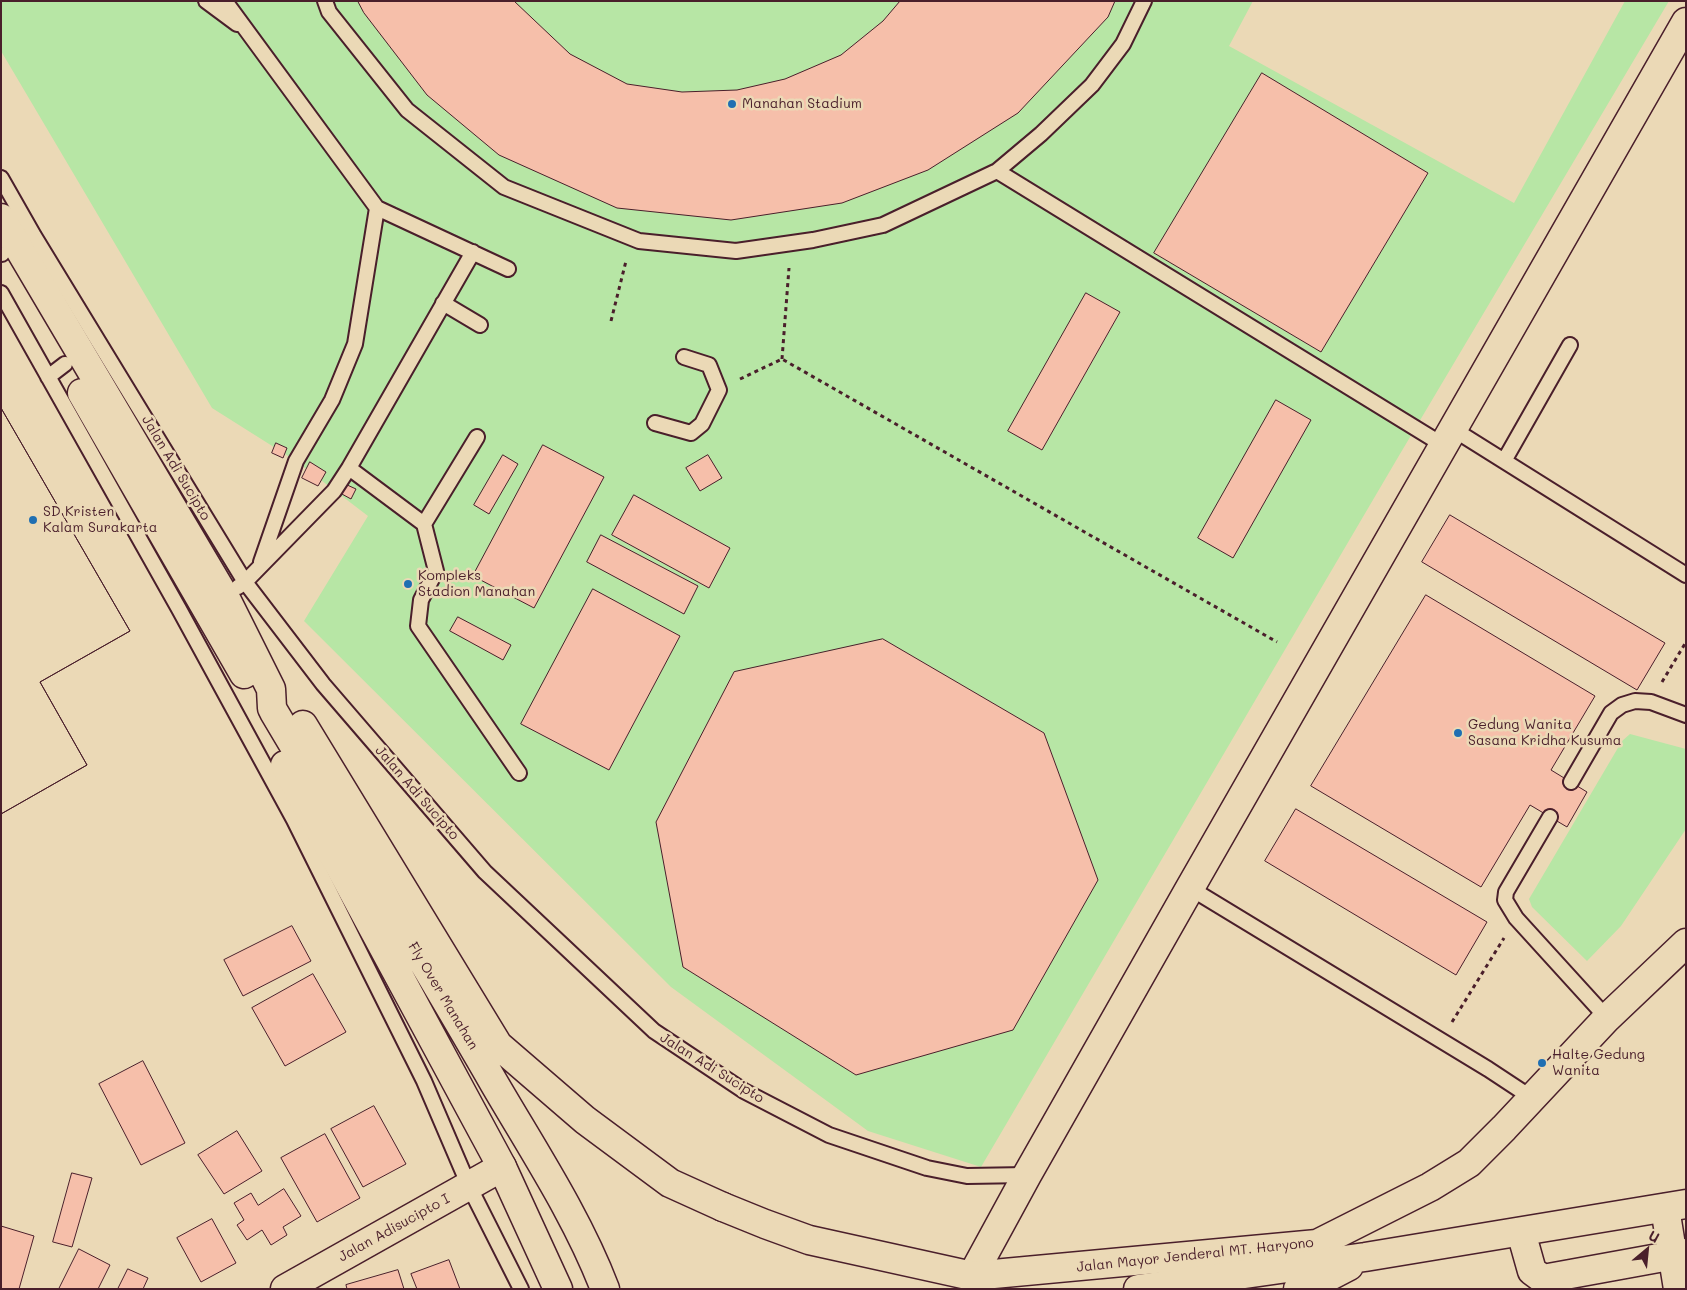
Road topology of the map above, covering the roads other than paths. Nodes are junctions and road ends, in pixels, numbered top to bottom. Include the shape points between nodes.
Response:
1 (206, 1) edge
2 (225, 1) edge
3 (325, 1) edge
4 (1144, 1) edge
5 (1686, 22) edge
6 (249, 33) junction
7 (997, 171) junction
8 (1, 178) edge
9 (377, 208) junction
10 (1, 218) edge
11 (473, 252) junction
12 (2, 253) edge
13 (508, 270) dead end
14 (1, 293) edge
15 (443, 303) junction
16 (480, 324) dead end
17 (1570, 345) dead end
18 (684, 357) dead end
19 (57, 370) junction
20 (655, 424) dead end
21 (477, 437) dead end
22 (1448, 437) junction
23 (1504, 462) junction
24 (350, 468) junction
25 (424, 524) junction
26 (259, 566) junction
27 (1686, 575) edge
28 (174, 577) junction
29 (235, 589) junction
30 (268, 700) junction
31 (1686, 715) edge
32 (519, 773) dead end
33 (1571, 782) dead end
34 (1550, 817) dead end
35 (1190, 888) junction
36 (1686, 943) edge
37 (401, 1007) junction
38 (1608, 1018) junction
39 (1532, 1098) junction
40 (502, 1167) junction
41 (1026, 1175) junction
42 (469, 1186) junction
43 (1675, 1206) edge
44 (723, 1207) joint
45 (1521, 1232) junction
46 (1679, 1254) edge
47 (1365, 1257) junction
48 (972, 1276) junction
49 (1307, 1288) edge
50 (285, 1289) edge
51 (521, 1289) edge
52 (558, 1289) edge
53 (605, 1289) edge
54 (1138, 1289) edge
55 (1678, 1289) edge

1 - 6 lane
2 - 6 lane
3 - 7 lane via 329,12 407,110 504,187 638,241 736,252 883,225
4 - 7 lane via 1123,44 1092,85
5 - 22 main road
6 - 9 lane
7 - 22 lane
8 - 29 lane, Jalan Adi Sucipto
9 - 11 lane
9 - 26 lane via 354,344 332,400 296,461
10 - 29 main road, Jalan Adi Sucipto
11 - 13 lane
11 - 15 lane
12 - 19 main road, Jalan Adi Sucipto
14 - 19 lane, Jalan Adi Sucipto
15 - 16 lane
15 - 24 lane
17 - 23 lane
18 - 20 lane via 709,365 719,390 702,424 691,433
19 - 28 main road, Jalan Adi Sucipto
21 - 25 lane
22 - 23 lane
22 - 35 main road
23 - 27 lane
24 - 25 lane
24 - 26 lane via 334,490
25 - 32 lane via 436,571 421,600 418,626
26 - 29 lane
28 - 30 main road, Jalan Adi Sucipto
28 - 37 lane, Jalan Adi Sucipto via 294,820
29 - 30 main road, Jalan Adi Sucipto
29 - 41 lane, Jalan Adi Sucipto via 323,684 484,872 654,1031 744,1091 829,1135 927,1168 959,1175
30 - 37 main road, Jalan Adi Sucipto via 260,713 271,739
30 - 44 main road, Jalan Adi Sucipto via 286,701 318,748 498,1046 585,1120 670,1183
30 - 53 main road, Fly Over Manahan via 561,1199 594,1260
31 - 33 lane via 1651,702 1635,701 1622,706 1611,713
34 - 38 lane via 1506,892 1506,900 1516,918
35 - 39 lane
35 - 41 main road
36 - 38 main road, Jalan Mayor Jenderal MT. Haryono
37 - 40 main road, Jalan Adi Sucipto
37 - 42 lane, Jalan Adi Sucipto via 424,1081
38 - 39 main road, Jalan Mayor Jenderal MT. Haryono
39 - 48 main road, Jalan Mayor Jenderal MT. Haryono via 1469,1163 1430,1187 1317,1244
40 - 42 main road, Jalan Adisucipto I
40 - 52 main road, Jalan Adi Sucipto
41 - 48 main road
42 - 50 main road, Jalan Adisucipto I
42 - 51 lane, Jalan Adi Sucipto
43 - 45 main road
43 - 46 main road
44 - 48 main road, Jalan Mayor Jenderal MT. Haryono via 810,1240
45 - 46 main road via 1532,1271 1543,1279
45 - 47 main road
46 - 55 main road
47 - 49 main road
47 - 54 main road

